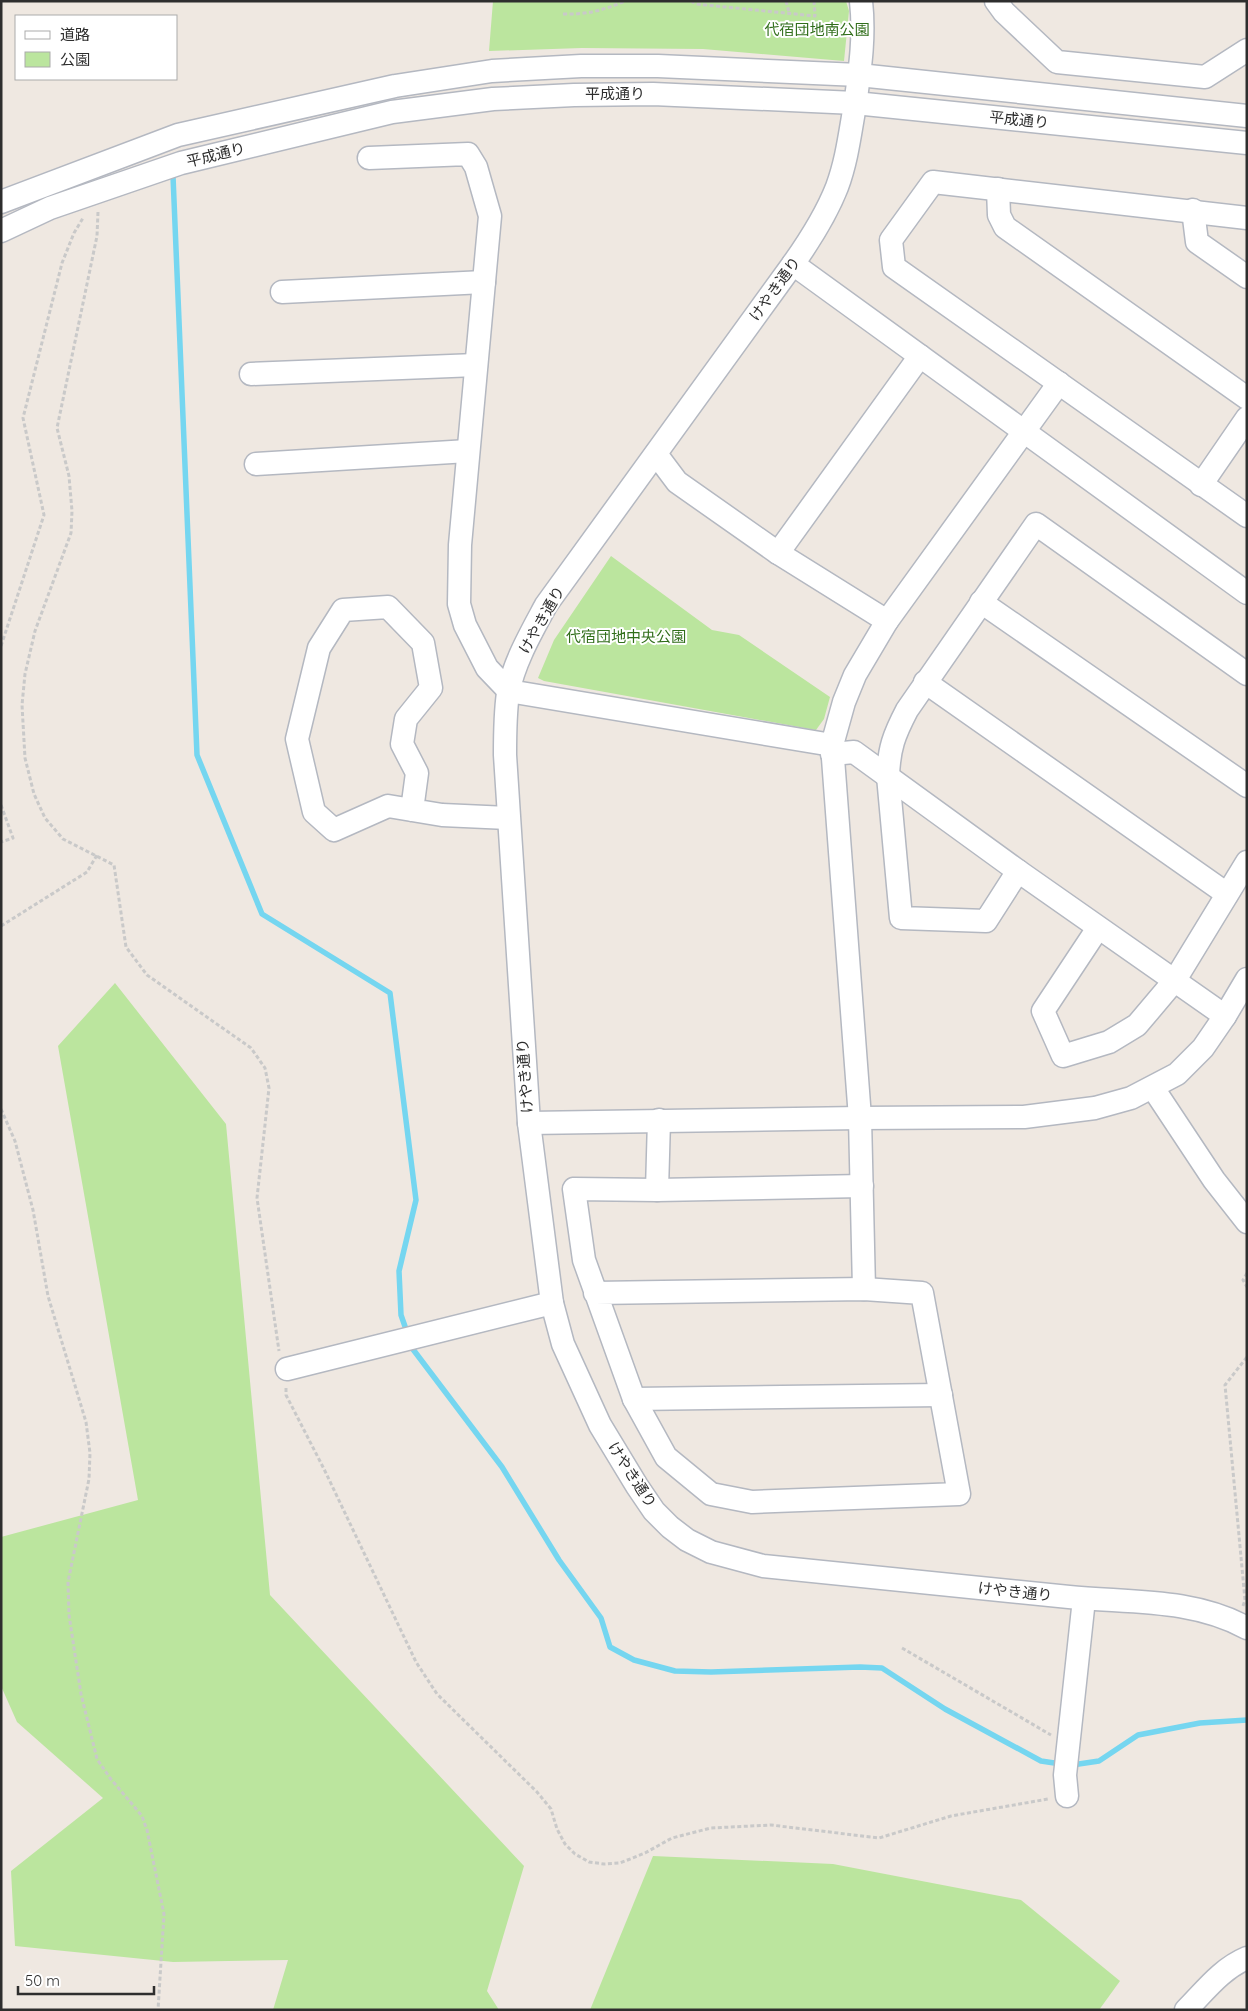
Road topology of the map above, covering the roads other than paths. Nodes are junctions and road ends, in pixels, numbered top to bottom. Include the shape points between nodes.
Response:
1 (861, 1) edge
2 (996, 1) edge
3 (1247, 50) edge
4 (859, 75) junction
5 (855, 103) junction
6 (1247, 116) edge
7 (1247, 143) edge
8 (369, 158) dead end
9 (998, 189) junction
10 (1, 202) edge
11 (1193, 210) junction
12 (1247, 218) edge
13 (1, 231) edge
14 (794, 264) junction
15 (1247, 277) edge
16 (484, 282) junction
17 (282, 292) dead end
18 (920, 356) junction
19 (476, 365) junction
20 (251, 374) dead end
21 (1059, 384) junction
22 (1247, 398) edge
23 (1247, 418) edge
24 (1024, 431) junction
25 (468, 451) junction
26 (656, 454) junction
27 (256, 464) dead end
28 (1201, 485) junction
29 (1247, 516) edge
30 (778, 553) junction
31 (1247, 593) edge
32 (981, 602) junction
33 (887, 621) junction
34 (1247, 674) edge
35 (925, 682) junction
36 (509, 692) junction
37 (832, 750) junction
38 (888, 776) junction
39 (1247, 786) edge
40 (412, 810) junction
41 (508, 818) junction
42 (1247, 862) edge
43 (1018, 871) junction
44 (1227, 894) junction
45 (1098, 928) junction
46 (1247, 979) edge
47 (1175, 980) junction
48 (1225, 1016) junction
49 (1153, 1088) junction
50 (860, 1118) junction
51 (659, 1120) junction
52 (529, 1123) junction
53 (862, 1186) junction
54 (657, 1190) junction
55 (1247, 1222) edge
56 (864, 1289) junction
57 (595, 1293) junction
58 (552, 1304) junction
59 (287, 1369) road end
60 (941, 1395) junction
61 (634, 1399) junction
62 (1084, 1599) junction
63 (1243, 1626) edge
64 (1066, 1786) road end
65 (1247, 1958) edge
66 (1186, 2010) edge

1 - 4 street, けやき通り via 863,23
2 - 3 street via 1057,62 1205,77
4 - 5 street, けやき通り
4 - 6 street, 平成通り
4 - 10 street, 平成通り via 658,66 492,70 395,86 178,135
5 - 7 street, 平成通り
5 - 13 street, 平成通り via 653,94 574,95 493,99 392,112 181,163 50,208
5 - 14 street, けやき通り via 848,154 837,188
8 - 16 street via 468,154 476,167 490,216
9 - 11 street
9 - 21 street via 933,182 891,240 894,267
9 - 22 street via 999,215 1005,226
11 - 12 street
11 - 15 street via 1197,242
14 - 18 street
14 - 26 street, けやき通り
16 - 17 street
16 - 19 street
18 - 24 street
18 - 30 street
19 - 20 street
19 - 25 street
21 - 24 street
21 - 28 street
23 - 28 street
24 - 31 street
24 - 33 street
25 - 27 street
25 - 36 street via 459,604 465,625 487,668
26 - 30 street via 677,482
26 - 36 street, けやき通り via 546,605 528,637
28 - 29 street
30 - 33 street
32 - 34 street via 1036,524
32 - 35 street
32 - 39 street
33 - 37 street via 855,675 844,702
35 - 38 street via 896,730 889,754
35 - 44 street
36 - 37 street
36 - 41 street, けやき通り via 505,719
37 - 38 street via 854,752
37 - 50 street
38 - 43 street
38 - 43 street via 902,918 986,921
40 - 40 street via 388,806 334,830 314,812 297,739 319,648 343,610 388,607 423,643 431,688 406,719 402,744 417,773
40 - 41 street
41 - 52 street, けやき通り
42 - 44 street
43 - 45 street
44 - 47 street
45 - 47 street
45 - 47 street via 1043,1011 1063,1056 1109,1042 1137,1025
46 - 48 street
47 - 48 street
48 - 49 street via 1203,1048 1177,1074
49 - 50 street via 1131,1098 1062,1114
49 - 55 street via 1214,1180
50 - 51 street
50 - 53 street
51 - 52 street
51 - 54 street
52 - 58 street, けやき通り
53 - 54 street
53 - 56 street
54 - 57 street via 574,1189 584,1260
56 - 57 street
56 - 60 street via 922,1293
57 - 61 street
58 - 59 street
58 - 62 street, けやき通り via 562,1344 600,1425 654,1510 687,1540 712,1552 763,1566
60 - 61 street
60 - 61 street via 959,1494 752,1502 711,1494 666,1457
62 - 63 street, けやき通り via 1168,1604 1204,1610
62 - 64 street
65 - 66 street via 1212,1981

